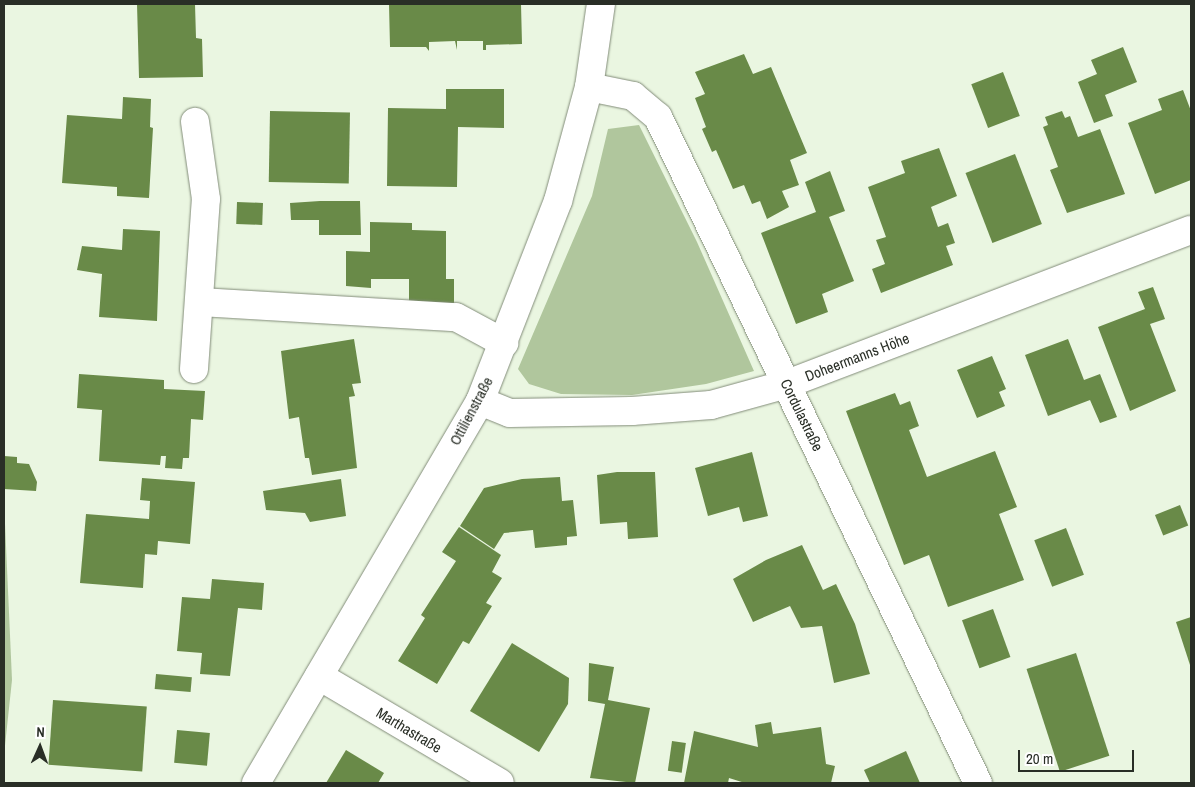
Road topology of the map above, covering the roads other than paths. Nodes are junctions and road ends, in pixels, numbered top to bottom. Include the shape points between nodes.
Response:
1 (600, 4) edge
2 (589, 87) junction
3 (195, 122) dead end
4 (1191, 230) edge
5 (200, 302) junction
6 (504, 342) junction
7 (194, 369) dead end
8 (787, 384) junction
9 (480, 401) junction
10 (319, 676) junction
11 (256, 783) edge
12 (500, 783) edge
13 (978, 783) edge

1 - 2 street, Ottilienstraße
2 - 6 street, Ottilienstraße via 558,201
2 - 8 street, Cordulastraße via 633,96 658,116
3 - 5 street via 206,199
4 - 8 street, Doheermanns Höhe
5 - 6 street via 456,317
5 - 7 street
6 - 9 street, Ottilienstraße
8 - 9 street, Doheermanns Höhe via 711,405 632,412 510,413
8 - 13 street, Cordulastraße
9 - 10 street, Ottilienstraße
10 - 11 street, Ottilienstraße
10 - 12 street, Marthastraße

